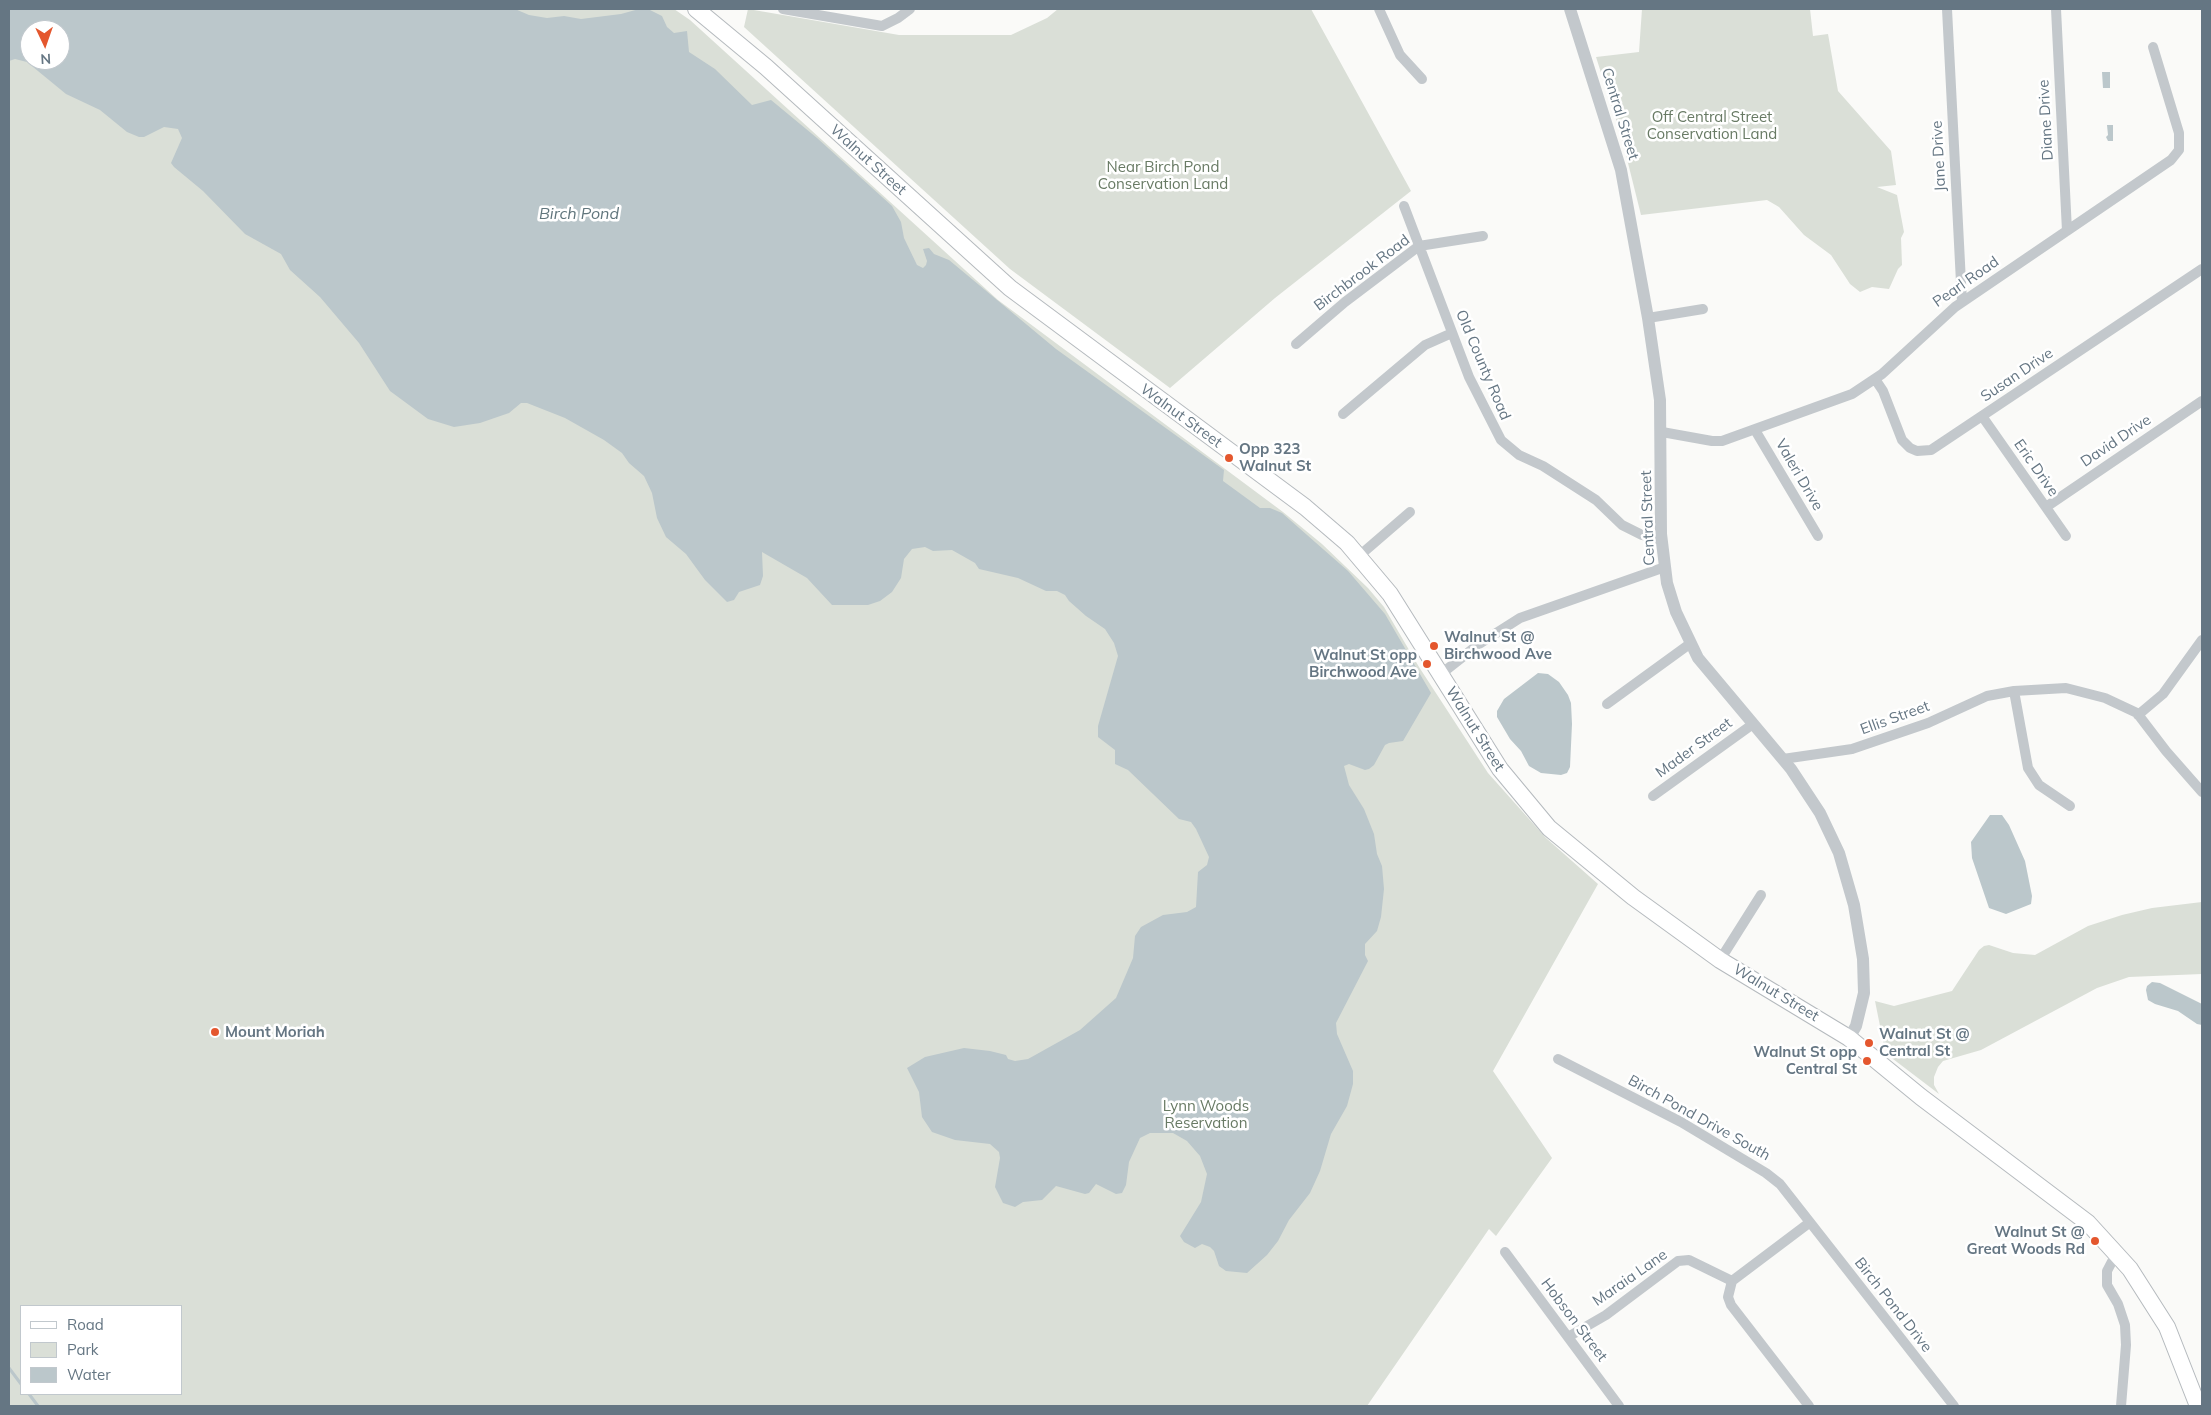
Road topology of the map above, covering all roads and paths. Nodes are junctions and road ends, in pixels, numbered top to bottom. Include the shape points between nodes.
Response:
1 (696, 9) edge
2 (783, 9) edge
3 (910, 9) edge
4 (1379, 9) edge
5 (1570, 9) edge
6 (1947, 9) edge
7 (2056, 9) edge
8 (2153, 47) dead end
9 (1422, 79) dead end
10 (1404, 206) dead end
11 (2067, 231) junction
12 (1483, 236) dead end
13 (1419, 246) junction
14 (2202, 269) edge
15 (1962, 302) junction
16 (1703, 309) dead end
17 (1648, 318) junction
18 (1452, 333) junction
19 (1296, 344) dead end
20 (1875, 380) junction
21 (2202, 401) edge
22 (1343, 414) dead end
23 (1982, 416) junction
24 (1755, 430) junction
25 (1662, 432) junction
26 (2046, 507) junction
27 (1410, 512) dead end
28 (1818, 536) dead end
29 (2066, 536) dead end
30 (1662, 540) junction
31 (1359, 556) junction
32 (1665, 567) junction
33 (2202, 640) edge
34 (1691, 643) junction
35 (1441, 674) junction
36 (2014, 691) junction
37 (1607, 704) dead end
38 (2138, 714) junction
39 (1753, 724) junction
40 (1783, 759) junction
41 (2202, 792) edge
42 (1653, 796) dead end
43 (2070, 806) dead end
44 (1761, 895) dead end
45 (1720, 960) junction
46 (1849, 1038) junction
47 (1558, 1059) dead end
48 (1809, 1222) junction
49 (1505, 1252) dead end
50 (2116, 1254) junction
51 (1732, 1281) junction
52 (1568, 1337) junction
53 (1619, 1406) edge
54 (1809, 1406) edge
55 (1954, 1406) edge
56 (2121, 1406) edge
57 (2198, 1406) edge

1 - 31 main road, Walnut Street via 760,61 1010,288 1305,507
2 - 3 street via 882,26
4 - 9 street via 1400,55
5 - 17 street, Central Street via 1621,170
6 - 15 street, Jane Drive
7 - 11 street, Diane Drive
8 - 11 street, Pearl Road via 2179,133 2176,155
10 - 13 street, Old County Road
11 - 15 street, Pearl Road
12 - 13 street, Birchbrook Road
13 - 18 street, Old County Road
13 - 19 street, Birchbrook Road
14 - 23 street, Susan Drive
15 - 20 street, Pearl Road
16 - 17 street
17 - 25 street, Central Street via 1659,383
18 - 22 street via 1425,345
18 - 30 street, Old County Road via 1469,377 1501,440 1596,500 1622,525
20 - 23 street, Susan Drive via 1883,391 1902,440 1917,451 1931,450
20 - 24 street, Pearl Road via 1844,399
21 - 26 street, David Drive
23 - 26 street, Eric Drive
24 - 25 street, Pearl Road via 1716,442
24 - 28 street, Valeri Drive
25 - 30 street, Central Street
26 - 29 street, Eric Drive
27 - 31 street
30 - 32 street, Central Street
31 - 35 main road, Walnut Street via 1390,594
32 - 34 street, Central Street via 1676,612
32 - 35 street via 1520,618 1487,638
33 - 38 street via 2163,694
34 - 37 street
34 - 39 street, Central Street via 1698,658
35 - 45 main road, Walnut Street via 1500,769 1549,828
36 - 38 street, Ellis Street via 2066,688 2105,698
36 - 40 street, Ellis Street via 1987,696 1928,723 1852,749
36 - 43 street via 2028,768 2039,785
38 - 41 street
39 - 40 street, Central Street
39 - 42 street, Mader Street
40 - 46 street, Central Street via 1820,813 1839,853 1854,905 1864,993 1856,1026
44 - 45 street
45 - 46 main road, Walnut Street
46 - 50 main road, Walnut Street via 2088,1223
47 - 48 street, Birch Pond Drive South via 1681,1122 1766,1173 1780,1184
48 - 51 street
48 - 55 street, Birch Pond Drive
49 - 52 street, Hobson Street
50 - 56 street via 2107,1271 2107,1285 2125,1324
50 - 57 main road, Walnut Street via 2130,1269 2167,1328
51 - 52 street, Maraia Lane via 1689,1260 1678,1261 1606,1315
51 - 54 street via 1728,1297 1731,1305
52 - 53 street, Hobson Street

